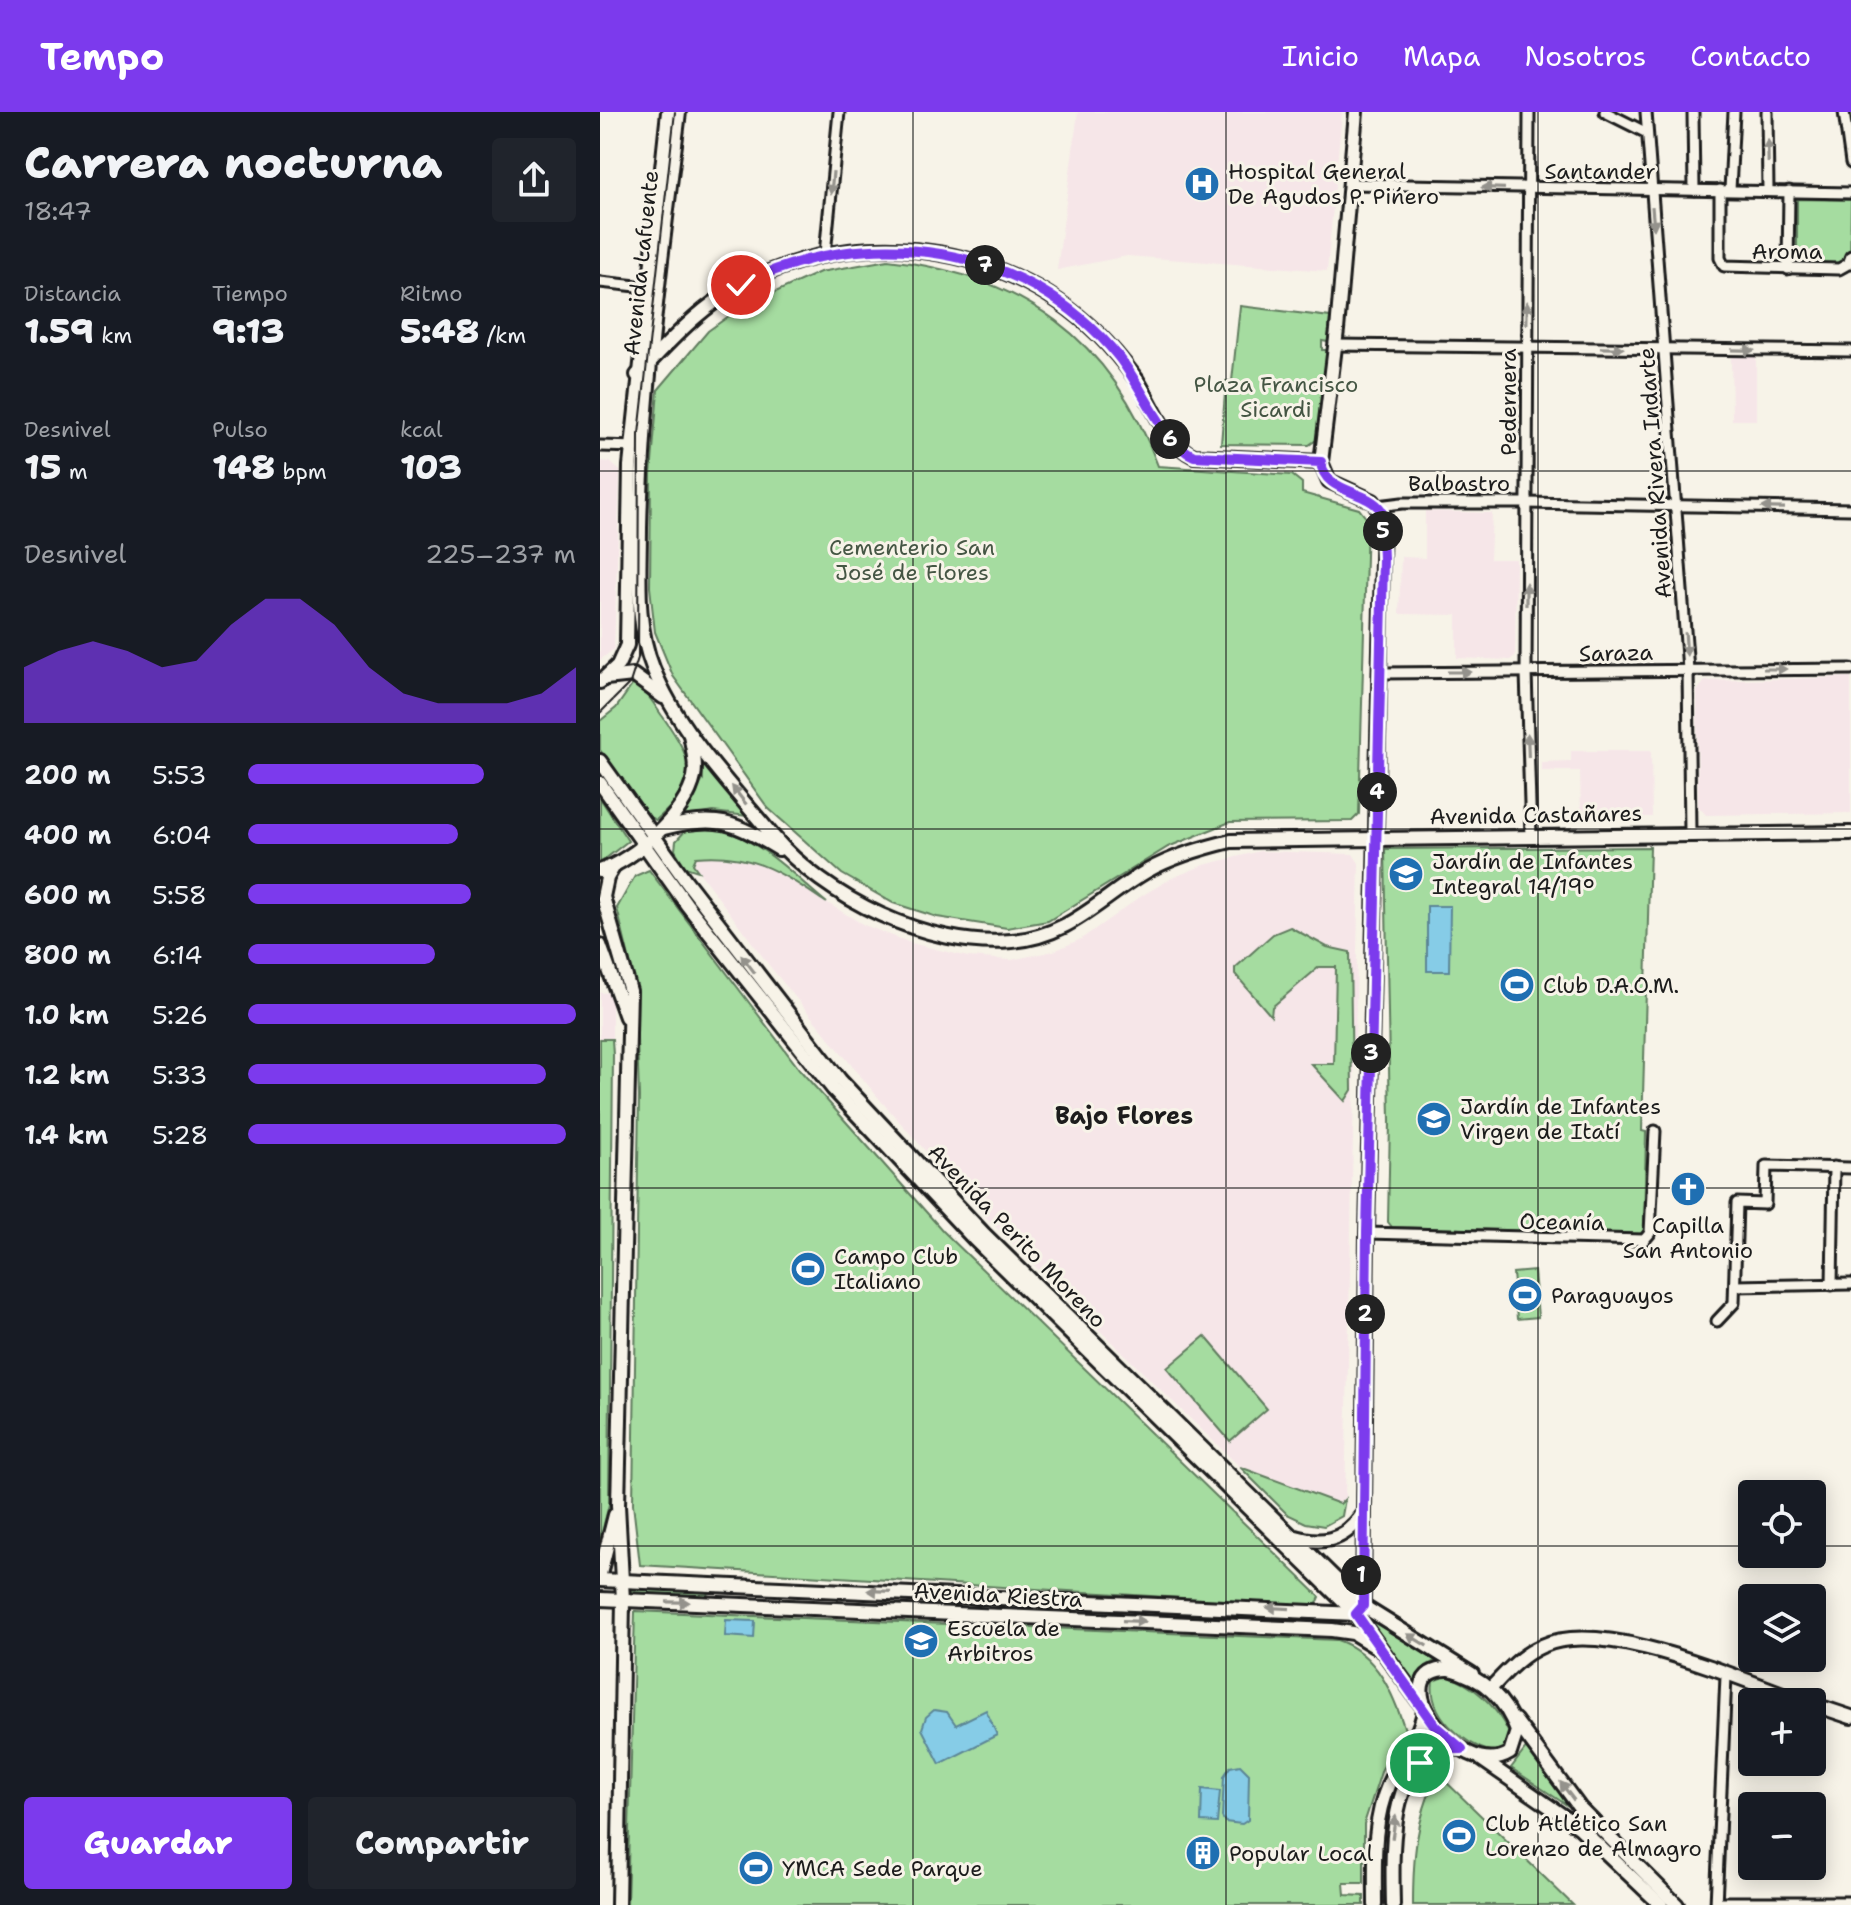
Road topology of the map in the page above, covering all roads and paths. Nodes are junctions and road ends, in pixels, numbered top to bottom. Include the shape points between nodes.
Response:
1 (668, 112) edge
2 (679, 112) edge
3 (839, 112) edge
4 (1356, 112) edge
5 (1529, 112) edge
6 (1605, 112) edge
7 (1646, 112) edge
8 (1693, 112) edge
9 (1734, 112) edge
10 (1767, 112) edge
11 (1844, 112) edge
12 (1645, 132) junction
13 (1851, 163) edge
14 (1349, 184) junction
15 (1528, 189) junction
16 (1650, 189) junction
17 (1694, 190) junction
18 (1725, 190) junction
19 (1768, 191) junction
20 (1789, 191) junction
21 (1851, 193) edge
22 (825, 254) junction
23 (1850, 260) edge
24 (1788, 269) junction
25 (600, 282) edge
26 (653, 288) junction
27 (1335, 345) junction
28 (1526, 346) junction
29 (1665, 349) junction
30 (1851, 351) edge
31 (651, 362) junction
32 (637, 375) junction
33 (600, 446) edge
34 (637, 446) junction
35 (1321, 462) junction
36 (1526, 503) junction
37 (1378, 506) junction
38 (1677, 507) junction
39 (1851, 509) edge
40 (1851, 669) edge
41 (1688, 670) junction
42 (1526, 672) junction
43 (1381, 673) junction
44 (603, 680) edge
45 (668, 702) junction
46 (689, 732) junction
47 (600, 761) edge
48 (600, 783) edge
49 (1690, 832) junction
50 (1851, 833) edge
51 (654, 836) junction
52 (1375, 837) junction
53 (1531, 837) junction
54 (789, 855) junction
55 (614, 866) junction
56 (600, 871) edge
57 (600, 945) edge
58 (628, 1028) junction
59 (1655, 1131) dead end
60 (1834, 1167) junction
61 (1851, 1168) edge
62 (1367, 1233) junction
63 (1851, 1284) edge
64 (1832, 1285) junction
65 (1735, 1286) junction
66 (1717, 1321) dead end
67 (618, 1505) junction
68 (1362, 1515) junction
69 (1290, 1535) junction
70 (600, 1574) edge
71 (600, 1580) edge
72 (622, 1581) junction
73 (1335, 1594) junction
74 (600, 1599) edge
75 (623, 1600) junction
76 (1188, 1603) junction
77 (1328, 1610) junction
78 (1360, 1610) junction
79 (1187, 1623) junction
80 (1385, 1656) junction
81 (1472, 1674) junction
82 (1726, 1676) junction
83 (1491, 1688) junction
84 (1762, 1688) edge
85 (1422, 1707) junction
86 (1826, 1709) edge
87 (1511, 1715) junction
88 (1851, 1717) edge
89 (1462, 1749) junction
90 (1475, 1755) junction
91 (1851, 1902) edge
92 (1718, 1904) edge
93 (618, 1905) edge
94 (1375, 1905) edge
95 (1393, 1905) edge
96 (1661, 1905) edge
97 (1677, 1905) edge

1 - 26 main road, Avenida Lafuente
2 - 26 main road, Avenida Lafuente
3 -> 22 street
4 - 14 main road
5 - 15 street, Pedernera
6 - 12 street
7 - 12 street, Avenida Rivera Indarte
8 - 17 street
9 - 18 street
19 -> 10 street
11 - 13 street
12 - 16 street, Avenida Rivera Indarte
15 -> 14 street, Santander
14 - 27 main road
15 - 16 street, Santander
28 -> 15 street, Pedernera
16 - 17 street, Santander
16 -> 29 street, Avenida Rivera Indarte
17 - 18 street, Santander
18 - 19 street, Santander
18 - 24 street, Aroma via 1720,258 1724,266
19 - 20 street, Santander
20 - 21 street, Santander
20 - 24 street
22 - 31 main road via 782,266 731,291 703,310
22 - 35 main road via 913,249 998,269 1050,296 1096,332 1134,376 1181,450 1194,456
23 - 24 street, Aroma via 1839,269
25 - 26 street
26 - 31 main road, Avenida Lafuente
26 - 32 main road, Avenida Lafuente
27 - 28 street
27 - 35 main road
28 -> 29 street
28 - 36 street, Pedernera
29 -> 30 street
29 - 38 street, Avenida Rivera Indarte
31 - 32 main road
31 - 34 main road, Avenida Lafuente
32 - 34 main road, Avenida Lafuente
33 - 34 street
34 - 44 main road, Avenida Lafuente via 627,645
34 - 45 main road, Avenida Lafuente via 641,624
35 - 37 main road, Balbastro via 1334,484
36 - 37 street, Balbastro
36 - 38 street, Balbastro
42 -> 36 street, Pedernera
37 - 43 main road via 1383,515
39 -> 38 street, Balbastro
38 -> 41 street, Avenida Rivera Indarte
41 -> 40 street, Saraza
41 - 42 street, Saraza
41 - 49 street, Avenida Rivera Indarte
43 -> 42 street, Saraza
53 -> 42 street, Pedernera
43 - 52 main road
44 - 45 main road, Avenida Lafuente via 633,675
45 - 46 main road, Avenida Lafuente
46 - 51 main road, Avenida Lafuente via 694,778
54 -> 46 main road, Avenida Castañares
47 - 51 main road, Avenida Perito Moreno
48 - 51 main road, Avenida Perito Moreno
49 - 50 main road, Avenida Castañares
49 - 53 main road, Avenida Castañares
51 - 54 main road, Avenida Castañares via 716,820 745,829
51 - 55 main road
69 -> 51 main road, Avenida Perito Moreno via 984,1234 840,1080
51 - 73 main road, Avenida Perito Moreno via 762,1002 833,1089 974,1239
52 - 53 main road, Avenida Castañares
52 - 54 main road, Avenida Castañares via 1254,838 1208,846 1145,872 1068,925 1010,942 966,939 879,914 823,883
52 - 62 main road
55 - 56 main road
55 - 58 main road via 603,897 628,976
57 - 58 main road
58 - 67 main road
59 - 62 street, Oceanía via 1650,1233 1644,1240
60 - 61 street
60 - 64 street
60 - 65 street via 1766,1166 1765,1204 1737,1203
62 - 68 main road
63 - 64 street
64 - 65 street
65 - 66 street via 1734,1303
67 - 70 main road
67 - 72 main road
68 - 69 main road via 1354,1527 1331,1540
68 - 78 main road
69 - 78 main road, Avenida Perito Moreno
71 - 72 main road, Avenida Riestra
72 - 75 main road
76 -> 72 main road, Avenida Riestra
73 - 77 main road via 1336,1603
73 - 78 main road, Avenida Perito Moreno
74 - 75 main road, Avenida Riestra
75 -> 79 main road, Avenida Riestra
75 - 93 main road
77 -> 76 main road, Avenida Riestra
76 - 79 main road
77 - 78 main road, Avenida Riestra
78 - 80 main road, Avenida Perito Moreno
81 -> 78 main road, Avenida Perito Moreno
79 - 80 main road, Avenida Riestra via 1343,1631 1362,1637
80 - 85 main road, Avenida Perito Moreno
81 - 83 main road
81 - 85 main road via 1432,1672 1422,1685
82 - 83 main road via 1648,1648 1588,1637 1539,1646
82 - 84 main road
82 - 92 street
83 - 87 main road
85 - 89 main road
85 - 94 main road via 1418,1733 1389,1783 1379,1816
86 - 88 main road
87 - 90 main road via 1517,1737 1510,1753 1498,1759
97 -> 87 main road via 1583,1812
89 - 90 main road
95 -> 89 main road via 1392,1833 1399,1801 1430,1753
90 - 96 main road via 1579,1827
91 - 92 street

